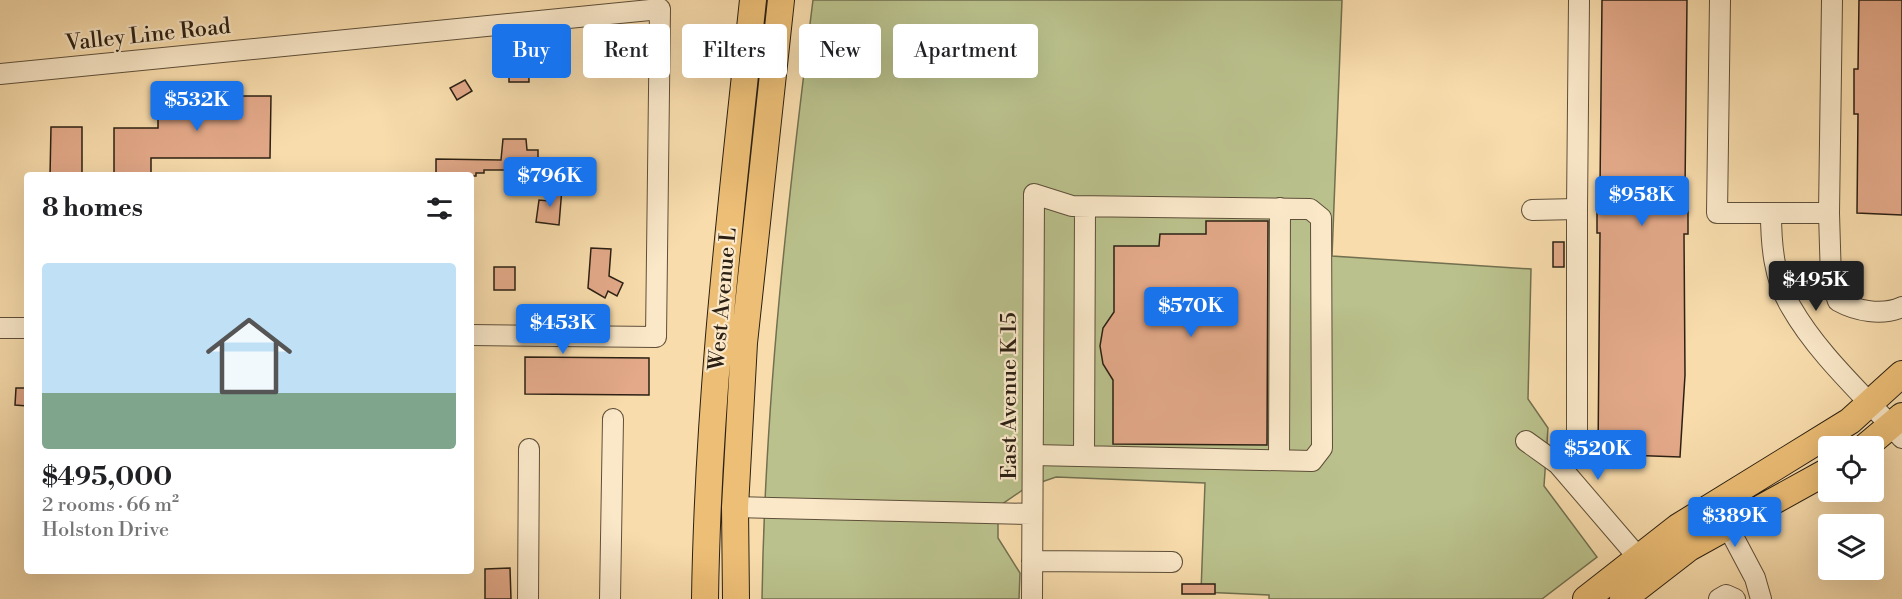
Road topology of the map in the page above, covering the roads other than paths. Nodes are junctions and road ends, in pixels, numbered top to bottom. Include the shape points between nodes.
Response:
1 (753, 0) edge
2 (781, 0) edge
3 (1579, 0) edge
4 (1720, 0) edge
5 (1832, 0) edge
6 (0, 74) edge
7 (1085, 207) junction
8 (1280, 208) junction
9 (1577, 209) junction
10 (1532, 210) dead end
11 (1771, 213) junction
12 (1829, 213) junction
13 (1902, 307) edge
14 (0, 328) edge
15 (24, 328) edge
16 (474, 335) edge
17 (1902, 374) edge
18 (1871, 403) junction
19 (613, 419) dead end
20 (1899, 427) edge
21 (1884, 436) edge
22 (1526, 441) dead end
23 (529, 449) dead end
24 (1033, 455) junction
25 (1084, 456) junction
26 (1279, 460) junction
27 (1558, 464) junction
28 (1818, 477) edge
29 (735, 507) junction
30 (1032, 514) junction
31 (1728, 527) junction
32 (1637, 556) junction
33 (1032, 561) junction
34 (1173, 562) dead end
35 (528, 599) edge
36 (610, 599) edge
37 (705, 599) edge
38 (735, 599) edge
39 (1032, 599) edge
40 (1586, 599) edge
41 (1623, 599) edge
42 (1719, 599) edge
43 (1735, 599) edge
44 (1761, 599) edge

1 - 37 main road, West Avenue L via 717,343
2 - 29 main road, West Avenue L via 744,343
3 - 9 street
4 - 11 street via 1717,213
5 - 12 street
6 - 16 street, Valley Line Road via 660,9 656,337
7 - 8 street
7 - 24 street, East Avenue K 15 via 1034,194
7 - 25 street
8 - 26 street
8 - 26 street via 1311,209 1321,218 1322,448 1312,461
9 - 10 street
9 - 27 street via 1577,433 1575,444
11 - 12 street
11 - 18 street via 1771,244 1777,274 1790,306 1813,339
12 - 13 street via 1831,280 1838,301 1855,310
14 - 15 street
17 - 18 main road
18 - 20 street
18 - 32 main road via 1850,421 1710,506
19 - 36 street
20 - 21 main road
22 - 27 street
23 - 35 street
24 - 25 street
24 - 30 street, East Avenue K 15
25 - 26 street
27 - 32 street
28 - 31 main road
29 - 30 street
29 - 38 main road, West Avenue L
30 - 33 street, East Avenue K 15
31 - 41 main road via 1689,548
31 - 44 street via 1755,578
32 - 40 main road
33 - 34 street
33 - 39 street, East Avenue K 15
42 - 43 street via 1726,595

